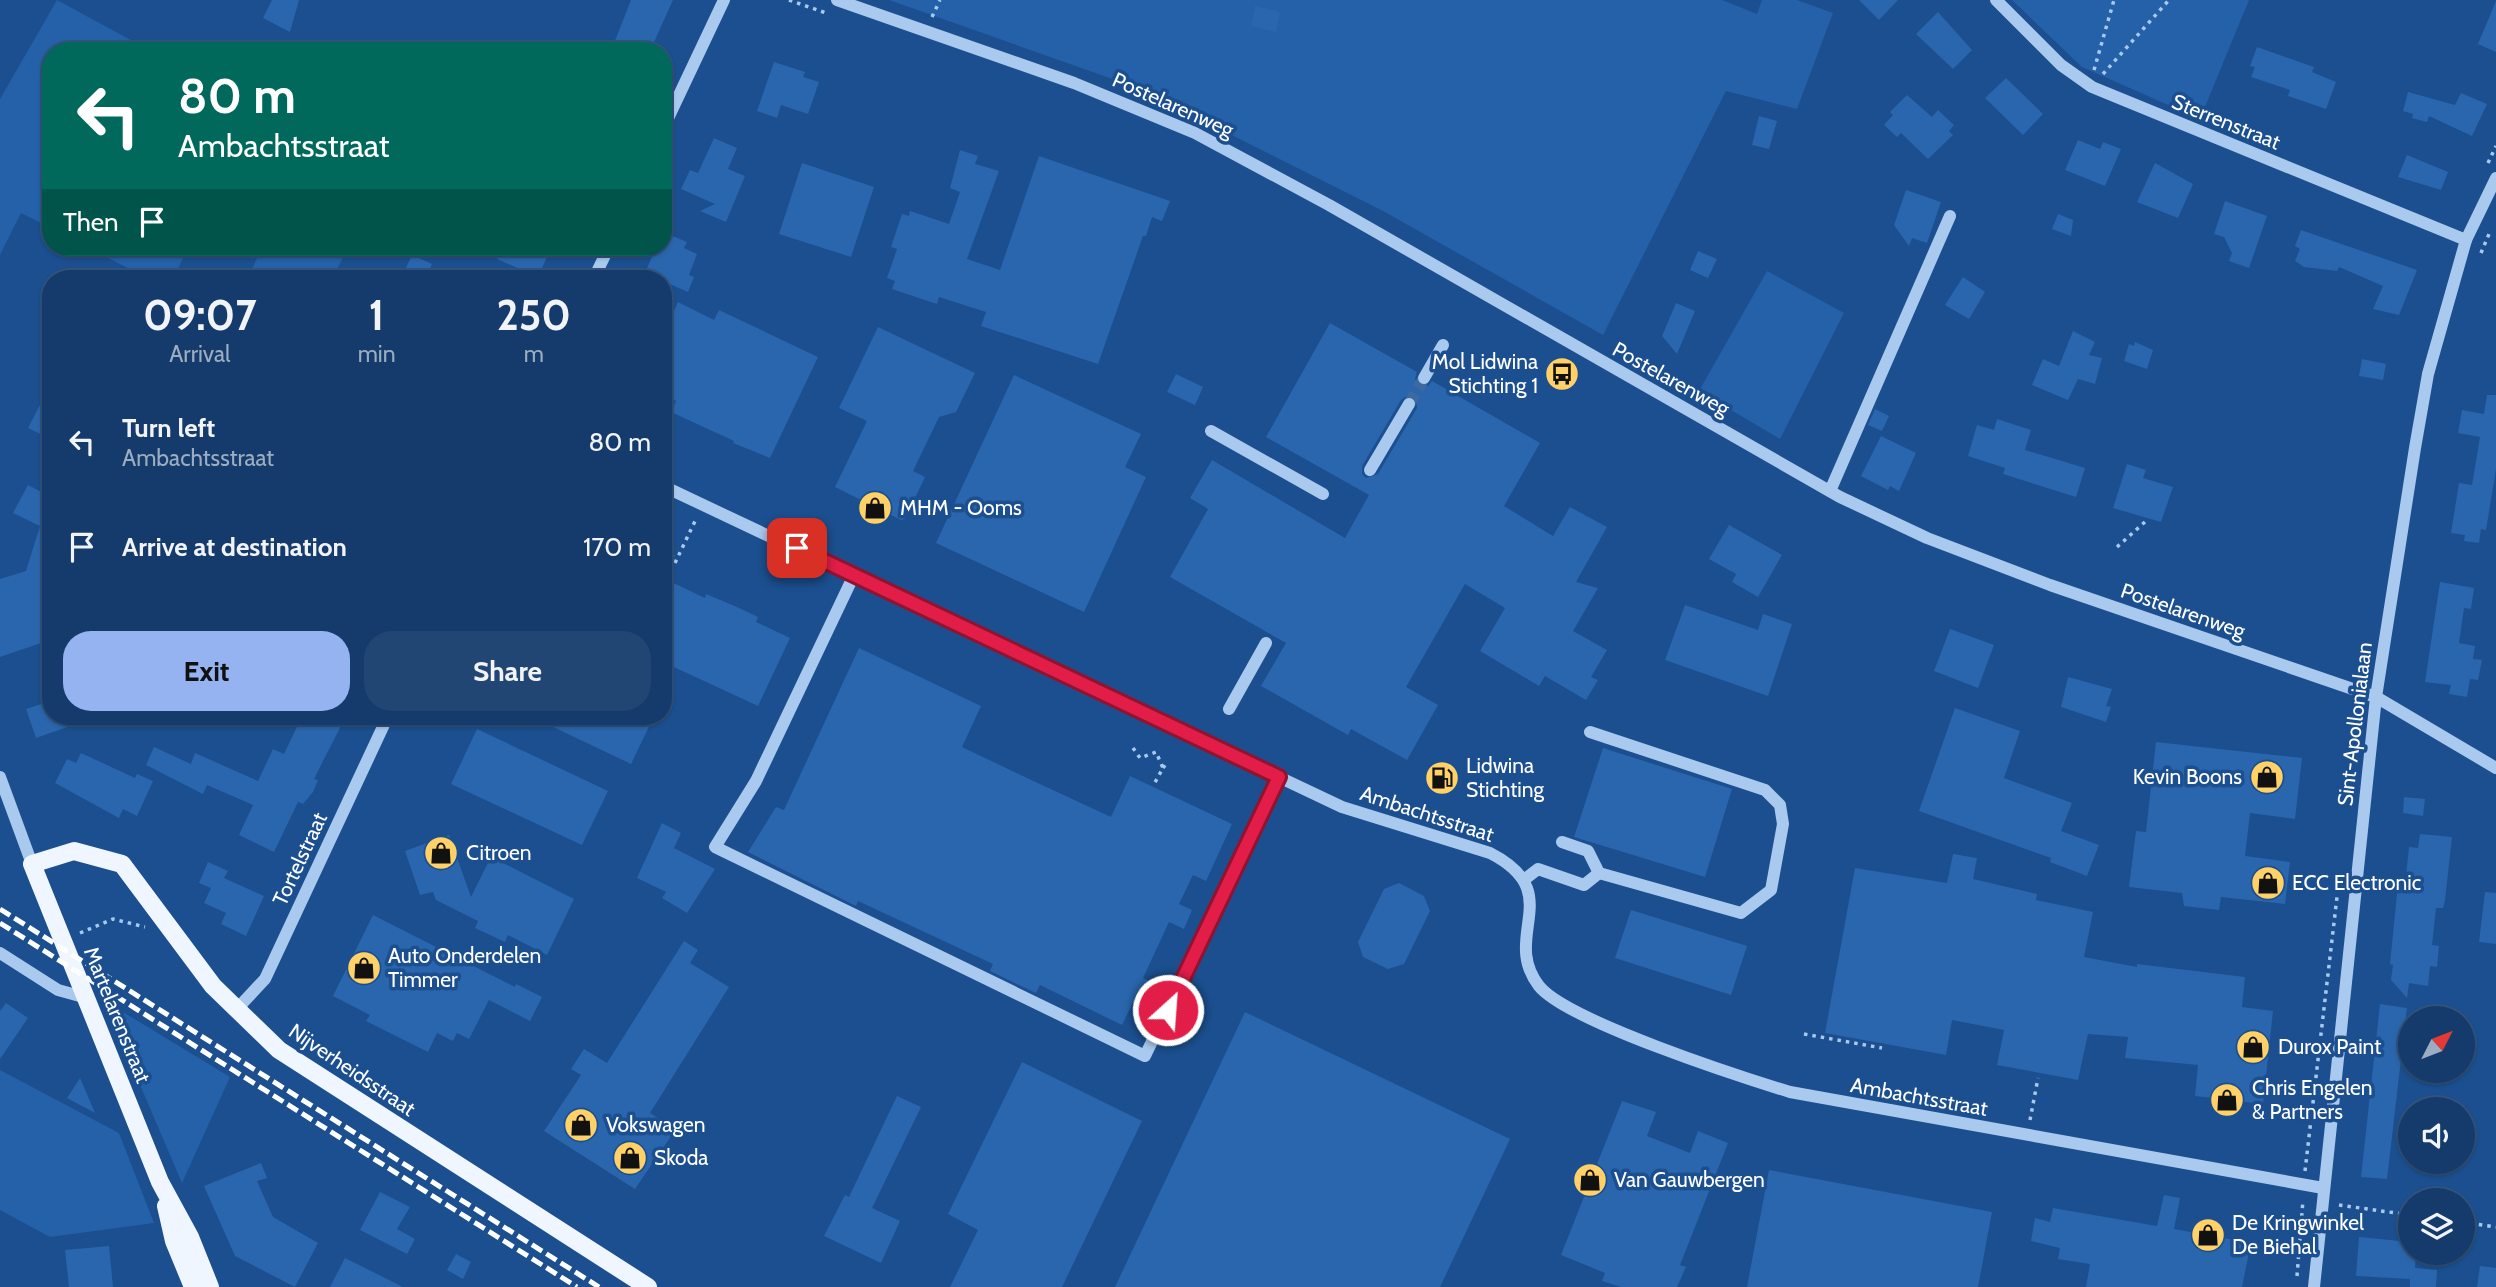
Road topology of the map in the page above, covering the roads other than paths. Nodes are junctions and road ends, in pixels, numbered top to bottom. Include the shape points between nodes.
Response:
1 (724, 0) edge
2 (837, 0) edge
3 (1996, 0) edge
4 (672, 110) edge
5 (2496, 178) edge
6 (1950, 216) dead end
7 (2466, 240) junction
8 (1443, 345) dead end
9 (1424, 378) tunnel mouth
10 (1409, 404) tunnel mouth
11 (1210, 430) dead end
12 (1370, 470) dead end
13 (672, 490) edge
14 (1830, 491) junction
15 (1323, 494) dead end
16 (853, 575) junction
17 (1266, 643) dead end
18 (2376, 697) junction
19 (1229, 709) dead end
20 (384, 725) edge
21 (1590, 732) dead end
22 (2496, 768) edge
23 (0, 777) edge
24 (1279, 777) junction
25 (1562, 842) dead end
26 (32, 864) junction
27 (1599, 873) junction
28 (1525, 879) junction
29 (0, 953) edge
30 (87, 998) junction
31 (236, 1010) junction
32 (160, 1182) junction
33 (2323, 1188) junction
34 (193, 1287) edge
35 (210, 1287) edge
36 (649, 1287) edge
37 (2314, 1287) edge

1 - 4 street
2 - 14 street, Postelarenweg via 1074,83 1195,133
3 - 7 street, Sterrenstraat via 2061,65 2092,86
5 - 7 street, Sint-Apollonialaan
6 - 14 street
7 - 18 street, Sint-Apollonialaan via 2421,412
8 - 9 street
10 - 12 street
11 - 15 street
13 - 16 street, Ambachtsstraat
14 - 18 street, Postelarenweg via 1927,538 2038,580
16 - 24 street, Ambachtsstraat
16 - 24 street via 756,780 715,847 1145,1056
17 - 19 street
18 - 22 street, Postelarenweg
18 - 33 street, Sint-Apollonialaan
20 - 31 street, Tortelstraat via 265,979
21 - 27 street via 1765,790 1780,805 1783,824 1771,890 1741,913
23 - 26 street
24 - 28 street, Ambachtsstraat via 1342,807 1490,853 1511,864
25 - 27 street via 1588,851
26 - 30 main road, Martelarenstraat
26 - 31 main road, Nijverheidsstraat via 75,851 122,864
27 - 28 street via 1584,885 1538,869
28 - 33 street, Ambachtsstraat via 1530,896 1526,941 1531,974 1541,989 1569,1009 1725,1072 1790,1093
29 - 30 street via 58,990
30 - 32 main road, Martelarenstraat
31 - 36 main road, Nijverheidsstraat via 279,1050 317,1076
32 - 34 main road, Martelarenstraat via 174,1241
32 - 35 main road, Martelarenstraat
33 - 37 street, Sint-Apollonialaan

